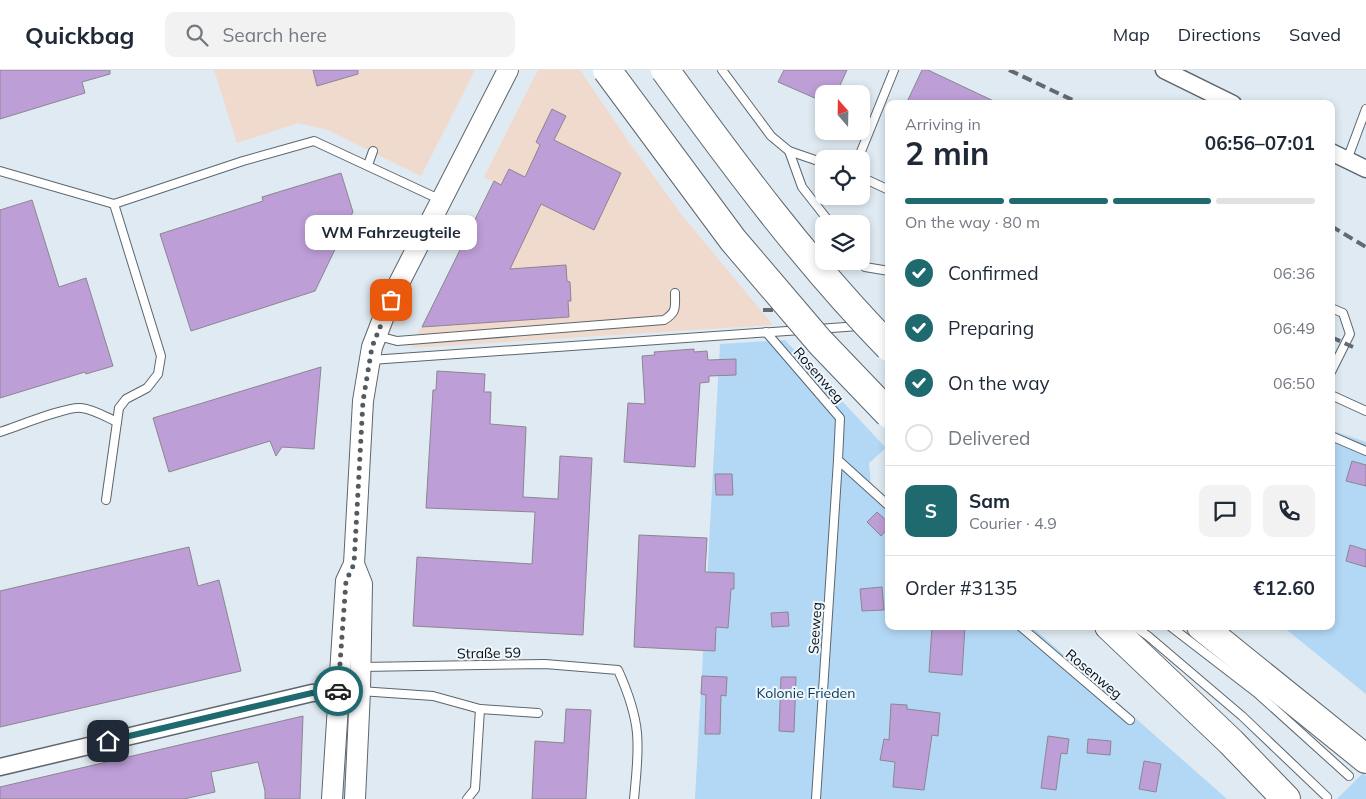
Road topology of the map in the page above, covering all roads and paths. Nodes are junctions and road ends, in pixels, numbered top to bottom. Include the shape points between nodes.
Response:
1 (508, 70) edge
2 (606, 70) edge
3 (665, 70) edge
4 (722, 70) edge
5 (894, 70) edge
6 (1164, 70) edge
7 (1225, 100) edge
8 (1366, 109) edge
9 (862, 150) edge
10 (373, 151) dead end
11 (788, 151) junction
12 (1335, 154) edge
13 (815, 160) edge
14 (1347, 160) junction
15 (368, 165) junction
16 (1366, 169) edge
17 (0, 171) edge
18 (870, 181) edge
19 (885, 188) edge
20 (441, 200) junction
21 (114, 204) junction
22 (824, 215) edge
23 (870, 268) edge
24 (885, 270) edge
25 (675, 293) dead end
26 (1335, 310) edge
27 (766, 332) junction
28 (376, 335) junction
29 (884, 336) edge
30 (369, 360) junction
31 (1335, 364) edge
32 (1335, 397) edge
33 (885, 410) edge
34 (1366, 411) edge
35 (117, 422) junction
36 (0, 432) edge
37 (1335, 438) edge
38 (1366, 451) edge
39 (838, 460) junction
40 (106, 500) dead end
41 (885, 502) edge
42 (354, 564) junction
43 (1025, 630) edge
44 (1114, 630) edge
45 (1140, 630) edge
46 (1175, 630) edge
47 (1205, 630) edge
48 (361, 666) junction
49 (338, 690) junction
50 (360, 691) junction
51 (480, 709) junction
52 (538, 713) dead end
53 (1130, 720) dead end
54 (0, 767) edge
55 (1358, 768) edge
56 (1327, 798) dead end
57 (332, 799) edge
58 (355, 799) edge
59 (467, 799) edge
60 (634, 799) edge
61 (816, 799) edge
62 (1286, 799) edge

1 - 20 street
2 - 33 highway, bridge via 739,247 820,342
3 - 29 highway, bridge via 770,210 857,315
4 - 11 lane via 771,136
5 - 9 lane
6 - 7 street
8 - 14 lane
10 - 15 lane
11 - 13 lane
11 - 22 lane via 802,187
12 - 14 street
14 - 16 street
15 - 20 lane
15 - 21 lane via 314,141
17 - 21 lane
18 - 19 lane
20 - 28 street
21 - 35 lane via 161,356 158,374 147,388 126,399 119,408
23 - 24 lane
25 - 28 lane via 675,310 664,320 397,341
26 - 31 lane via 1343,313 1350,334
27 - 29 lane
27 - 30 lane
27 - 39 lane, Rosenweg via 840,418
28 - 30 street
30 - 42 street via 363,401
32 - 34 lane
35 - 36 lane via 81,407
35 - 40 lane
37 - 38 lane
39 - 41 lane
39 - 61 lane, Seeweg
42 - 48 street via 362,584
42 - 49 street via 346,581
43 - 53 lane, Rosenweg
44 - 62 highway
45 - 56 lane via 1242,716
46 - 55 lane
47 - 55 highway
48 - 50 street
48 - 60 lane, Straße 59 via 544,664 618,670 635,720
49 - 50 street
49 - 54 street via 312,693
49 - 57 street
50 - 51 lane via 433,696
50 - 58 street
51 - 52 lane
51 - 59 lane via 475,789

